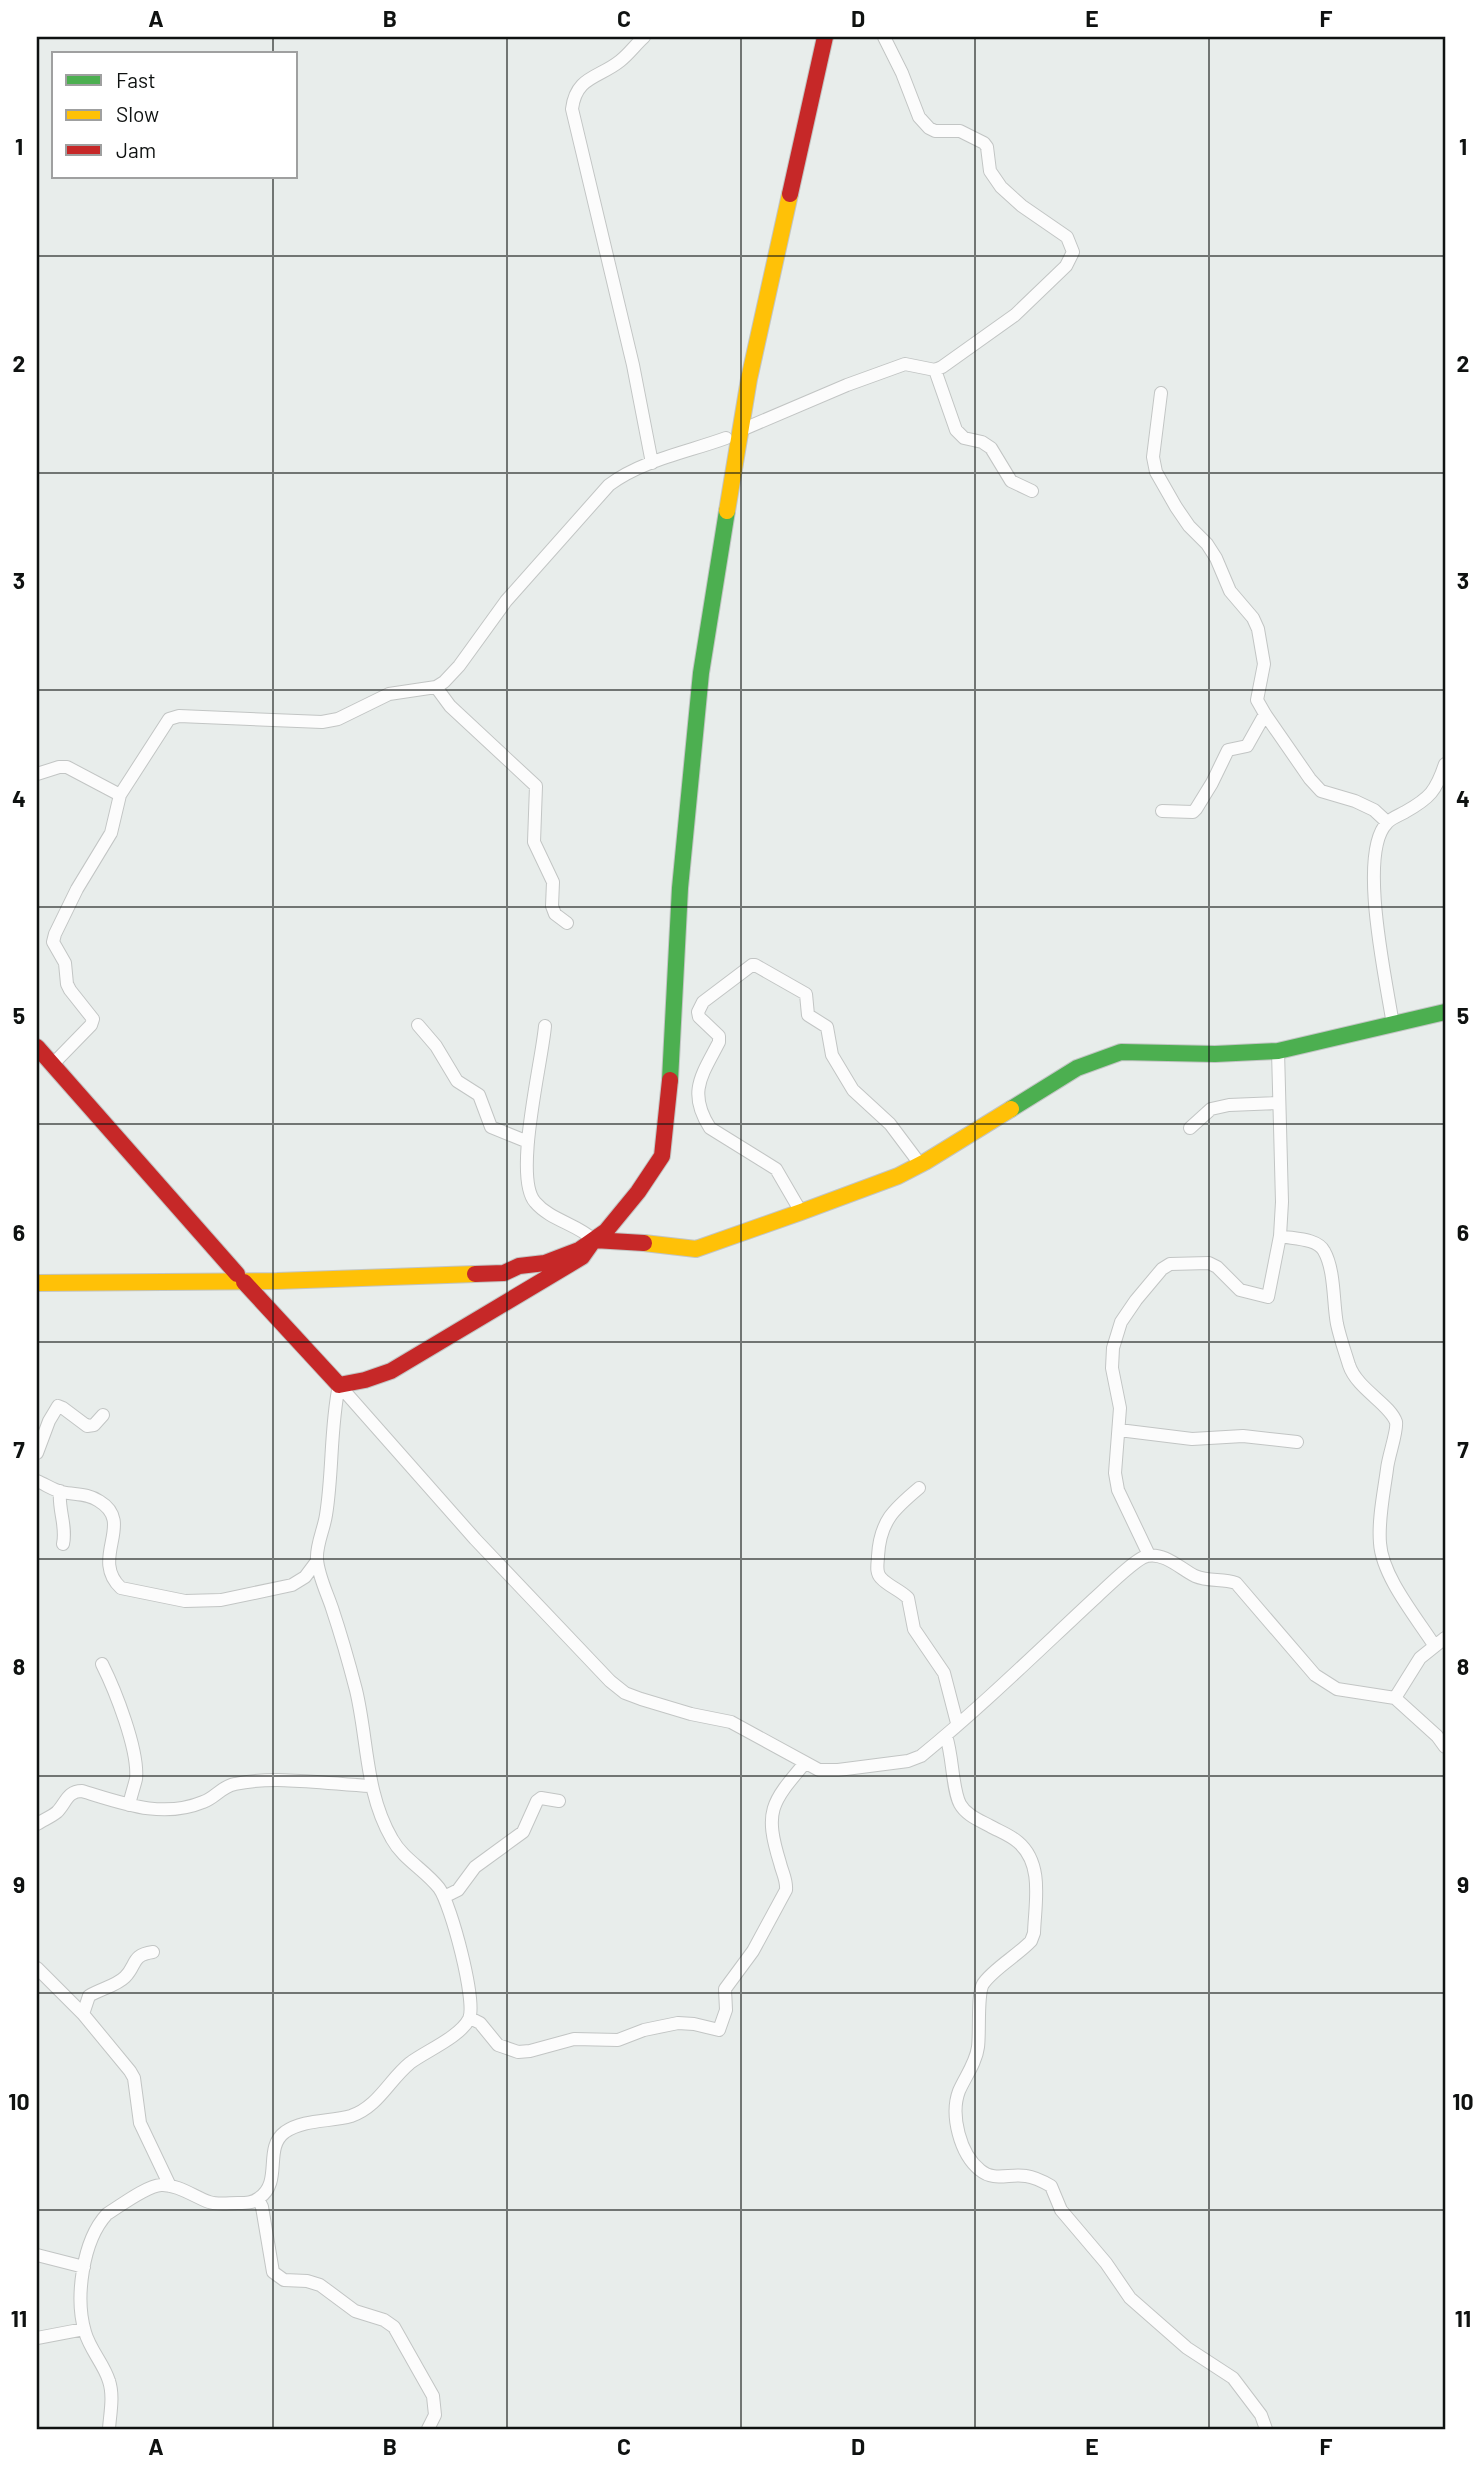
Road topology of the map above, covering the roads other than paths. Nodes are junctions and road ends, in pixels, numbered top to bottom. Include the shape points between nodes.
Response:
1 (643, 37) edge
2 (814, 37) edge
3 (825, 37) edge
4 (884, 37) edge
5 (935, 370) junction
6 (1161, 393) dead end
7 (733, 435) junction
8 (652, 463) junction
9 (1032, 491) dead end
10 (436, 687) junction
11 (1265, 714) junction
12 (1445, 764) edge
13 (37, 774) edge
14 (120, 794) junction
15 (1162, 811) dead end
16 (1387, 822) junction
17 (567, 923) dead end
18 (1445, 1012) edge
19 (418, 1025) dead end
20 (1393, 1025) junction
21 (545, 1026) dead end
22 (37, 1047) edge
23 (1278, 1051) junction
24 (52, 1065) junction
25 (1278, 1103) junction
26 (1190, 1128) dead end
27 (528, 1142) junction
28 (920, 1164) junction
29 (801, 1212) junction
30 (1280, 1236) junction
31 (594, 1240) junction
32 (37, 1275) edge
33 (106, 1278) junction
34 (241, 1278) junction
35 (37, 1283) edge
36 (339, 1385) junction
37 (103, 1415) dead end
38 (1119, 1430) junction
39 (1297, 1442) dead end
40 (37, 1453) edge
41 (37, 1480) edge
42 (919, 1488) dead end
43 (60, 1492) junction
44 (63, 1544) dead end
45 (1149, 1555) junction
46 (317, 1561) junction
47 (1440, 1642) edge
48 (102, 1664) dead end
49 (1395, 1698) junction
50 (957, 1723) junction
51 (946, 1736) junction
52 (1445, 1747) edge
53 (805, 1763) junction
54 (370, 1786) junction
55 (559, 1801) dead end
56 (129, 1805) junction
57 (37, 1824) edge
58 (444, 1897) junction
59 (153, 1952) dead end
60 (37, 1968) edge
61 (83, 2014) junction
62 (470, 2018) junction
63 (170, 2186) junction
64 (258, 2199) junction
65 (37, 2255) edge
66 (84, 2267) junction
67 (84, 2329) junction
68 (37, 2338) edge
69 (109, 2429) edge
70 (428, 2429) edge
71 (1266, 2429) edge

1 - 8 street via 621,60 580,85 572,108
2 - 7 main road via 742,353
3 - 7 main road
4 - 5 street via 919,117 935,131 960,131 984,143 990,171 1001,187 1067,237 1073,253 1066,266 1015,315
5 - 7 street via 905,364
5 - 9 street via 956,430 991,448 1011,481
6 - 11 street via 1153,457 1156,472 1189,526 1216,558 1230,591 1254,618 1264,664 1258,700
7 - 8 street
7 - 31 main road via 694,654 673,839 650,1152 655,1164 638,1192
8 - 10 street via 609,485 506,601 459,666
10 - 14 street via 389,694 322,722 174,716
10 - 17 street via 450,706 537,786 534,842 553,881 555,914
11 - 15 street via 1247,746 1228,750 1193,812
11 - 16 street via 1321,791 1355,800
12 - 16 street via 1429,797
13 - 14 street via 67,767
14 - 24 street via 111,833 55,934 53,942 65,963 67,984 93,1019
16 - 20 street via 1374,859 1373,890
18 - 20 main road
19 - 27 street via 457,1081 479,1095 491,1127
20 - 23 main road
21 - 27 street
22 - 24 main road
23 - 25 street
23 - 28 main road via 1121,1052 1106,1056 1077,1068
24 - 34 main road
25 - 26 street via 1211,1109
25 - 30 street
27 - 31 street via 527,1186 537,1206
28 - 29 main road
28 - 29 street via 890,1124 853,1090 832,1055 827,1027 808,1015 806,994 752,965 699,1008 699,1017 719,1036 719,1042 699,1080 698,1093 710,1128 776,1169
29 - 31 main road via 696,1249
30 - 38 street via 1268,1297 1240,1290 1209,1263 1180,1262 1162,1269 1136,1300 1121,1322 1113,1349
30 - 47 street via 1323,1249 1350,1367 1396,1421 1380,1544 1394,1581
31 - 34 main road via 545,1263 519,1266 503,1263
31 - 36 main road via 582,1256 391,1371
32 - 33 main road
33 - 34 main road
33 - 35 main road
34 - 36 main road
36 - 46 street
36 - 53 street via 475,1539 610,1681 625,1693 731,1722
37 - 40 street via 87,1426 58,1406
38 - 39 street
38 - 45 street via 1115,1454 1118,1490
41 - 43 street
42 - 50 street via 894,1509 884,1525 877,1573 908,1598 914,1629 944,1672
43 - 44 street
43 - 46 street via 98,1500 112,1515 115,1525 107,1563 121,1588 185,1601 221,1600 292,1585
45 - 49 street via 1203,1579 1236,1583 1315,1675 1328,1684
45 - 50 street via 1107,1587
46 - 54 street via 356,1691
47 - 49 street via 1420,1658
48 - 56 street via 116,1690 136,1763
49 - 52 street
50 - 51 street
51 - 53 street via 908,1761 838,1770 819,1770
51 - 71 street via 961,1806 1016,1840 1036,1878 1031,1941 981,1986 978,2052 958,2095 964,2151 986,2175 1027,2175 1051,2186 1061,2210 1130,2298 1187,2348 1233,2378
53 - 62 street via 771,1810 786,1889 753,1951 725,1989 726,2010 719,2030 678,2023 618,2040 574,2039 518,2052 498,2045
54 - 56 street via 260,1780 224,1787 207,1801 183,1809
54 - 58 street via 391,1839
55 - 58 street via 537,1801 523,1832
56 - 57 street via 75,1791 54,1814
58 - 62 street via 460,1947
59 - 61 street via 141,1954 120,1981 89,1996
60 - 61 street
61 - 63 street via 134,2078 144,2133
62 - 64 street via 409,2064 364,2109 351,2116 300,2125 278,2138 271,2184
63 - 64 street via 216,2203
63 - 66 street via 151,2188 107,2214 96,2229
64 - 70 street via 272,2272 278,2278 320,2285 355,2311 384,2320 398,2333 433,2396 436,2408
65 - 66 street
66 - 67 street
67 - 68 street
67 - 69 street via 109,2380

